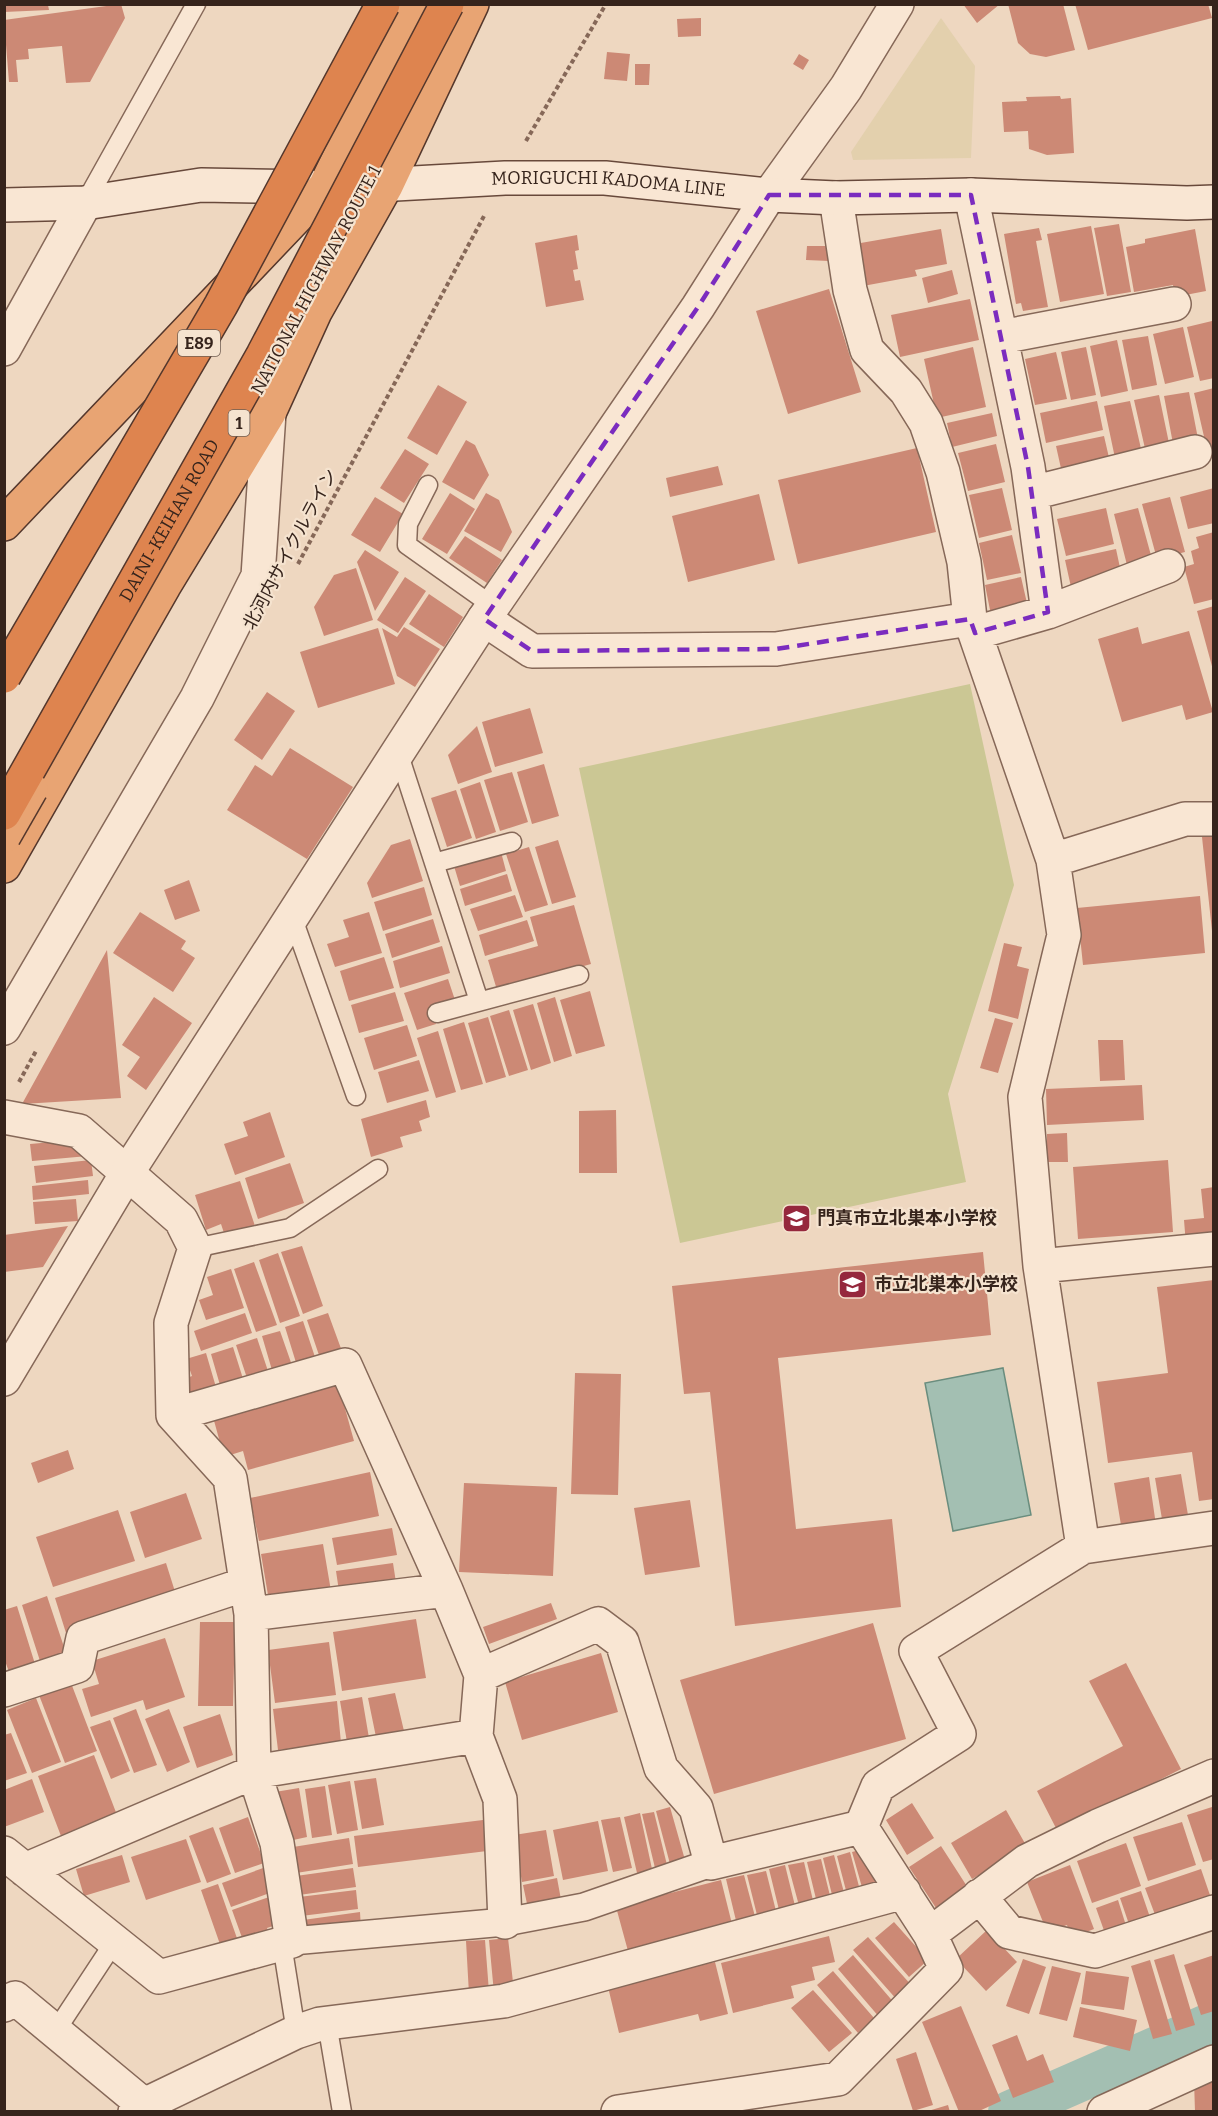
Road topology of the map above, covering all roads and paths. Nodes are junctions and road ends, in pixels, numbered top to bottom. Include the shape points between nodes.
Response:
1 (196, 4) edge
2 (369, 4) edge
3 (383, 4) edge
4 (413, 4) edge
5 (447, 4) edge
6 (463, 4) edge
7 (472, 4) edge
8 (606, 4) edge
9 (897, 4) edge
10 (505, 178) junction
11 (386, 186) junction
12 (325, 187) junction
13 (769, 195) junction
14 (970, 195) junction
15 (836, 198) junction
16 (1214, 202) edge
17 (85, 203) junction
18 (4, 205) edge
19 (1174, 304) dead end
20 (1001, 337) junction
21 (4, 349) edge
22 (269, 413) junction
23 (1195, 452) dead end
24 (428, 485) dead end
25 (1032, 494) junction
26 (4, 524) edge
27 (297, 565) dead end
28 (1168, 566) dead end
29 (489, 612) junction
30 (1048, 612) junction
31 (972, 626) junction
32 (4, 649) edge
33 (4, 676) edge
34 (398, 752) junction
35 (4, 813) edge
36 (1214, 819) edge
37 (4, 836) edge
38 (512, 843) dead end
39 (1053, 860) junction
40 (434, 863) junction
41 (4, 866) edge
42 (292, 916) junction
43 (579, 975) dead end
44 (478, 1002) junction
45 (437, 1013) dead end
46 (4, 1028) edge
47 (38, 1047) dead end
48 (357, 1096) dead end
49 (10, 1102) edge
50 (378, 1169) dead end
51 (127, 1173) junction
52 (195, 1248) junction
53 (1214, 1249) edge
54 (1040, 1266) junction
55 (4, 1379) edge
56 (173, 1415) junction
57 (1214, 1528) edge
58 (1083, 1547) junction
59 (446, 1590) junction
60 (249, 1599) junction
61 (481, 1675) junction
62 (4, 1690) edge
63 (476, 1736) junction
64 (254, 1772) junction
65 (1214, 1776) edge
66 (861, 1827) junction
67 (15, 1861) edge
68 (711, 1863) junction
69 (904, 1892) junction
70 (979, 1896) junction
71 (1214, 1912) edge
72 (505, 1922) junction
73 (930, 1934) junction
74 (115, 1941) junction
75 (287, 1942) junction
76 (4, 2005) edge
77 (327, 2023) junction
78 (55, 2032) junction
79 (296, 2032) junction
80 (1214, 2062) edge
81 (1171, 2096) edge
82 (140, 2108) edge
83 (342, 2112) edge
84 (618, 2112) edge
85 (1104, 2112) edge

1 - 17 lane
2 - 32 highway via 211,296
3 - 33 highway, E89, bridge via 221,306
4 - 12 highway
5 - 35 highway, DAINI-KEIHAN ROAD, bridge via 263,355
6 - 37 highway, NATIONAL HIGHWAY ROUTE 1 / 1, bridge via 273,362
7 - 11 highway
8 - 10 path, 北河内サイクルライン
9 - 13 street via 846,88
10 - 11 street, MORIGUCHI KADOMA LINE
10 - 13 street, MORIGUCHI KADOMA LINE via 605,178
10 - 27 path, 北河内サイクルライン
11 - 12 street, MORIGUCHI KADOMA LINE
11 - 22 highway via 315,312
12 - 17 street, MORIGUCHI KADOMA LINE via 201,185
12 - 26 highway
13 - 15 street, MORIGUCHI KADOMA LINE
13 - 29 street via 698,307
14 - 15 street, MORIGUCHI KADOMA LINE
14 - 16 street, MORIGUCHI KADOMA LINE
14 - 20 street
15 - 31 street via 850,290 867,350 906,391 926,423 944,472 964,562
17 - 18 street, MORIGUCHI KADOMA LINE
17 - 21 street
19 - 20 street
20 - 25 street
22 - 41 highway via 164,586
22 - 46 street via 258,576 197,698
23 - 25 street
24 - 29 lane via 408,524 407,545
25 - 30 street
28 - 30 street
29 - 31 street via 532,651 776,649
29 - 34 street
30 - 31 street
31 - 39 street
34 - 40 lane
34 - 42 street
36 - 39 street via 1185,819
38 - 40 lane
39 - 54 street via 1064,936 1024,1097
40 - 44 lane
42 - 48 lane
42 - 51 street
43 - 44 lane
44 - 45 lane
47 - 49 path
49 - 51 street via 79,1131
50 - 52 lane via 290,1228
51 - 52 street via 181,1220
51 - 55 street
52 - 56 street via 171,1323
53 - 54 street
54 - 58 street
56 - 59 street via 345,1365
56 - 60 street via 230,1478
57 - 58 street
58 - 66 street via 916,1651 959,1734 878,1786
59 - 60 street
59 - 61 street
60 - 62 street via 83,1638 77,1666
60 - 64 street
61 - 63 street
61 - 68 street via 598,1624 622,1642 660,1768 696,1808
63 - 64 street
63 - 72 street via 500,1799
64 - 67 street
64 - 75 street via 277,1844
65 - 70 street via 1026,1861
66 - 68 street
66 - 69 street
67 - 74 street
68 - 72 street via 584,1907
69 - 73 street
69 - 77 street via 504,2001
70 - 71 street via 1009,1932 1095,1951
70 - 73 street
72 - 75 street
73 - 84 street via 946,1969 838,2079
74 - 75 street via 159,1977
74 - 78 lane
75 - 79 lane
76 - 78 street via 15,1998
77 - 79 street
77 - 83 lane
78 - 82 street
79 - 82 street
80 - 81 street
81 - 85 street

